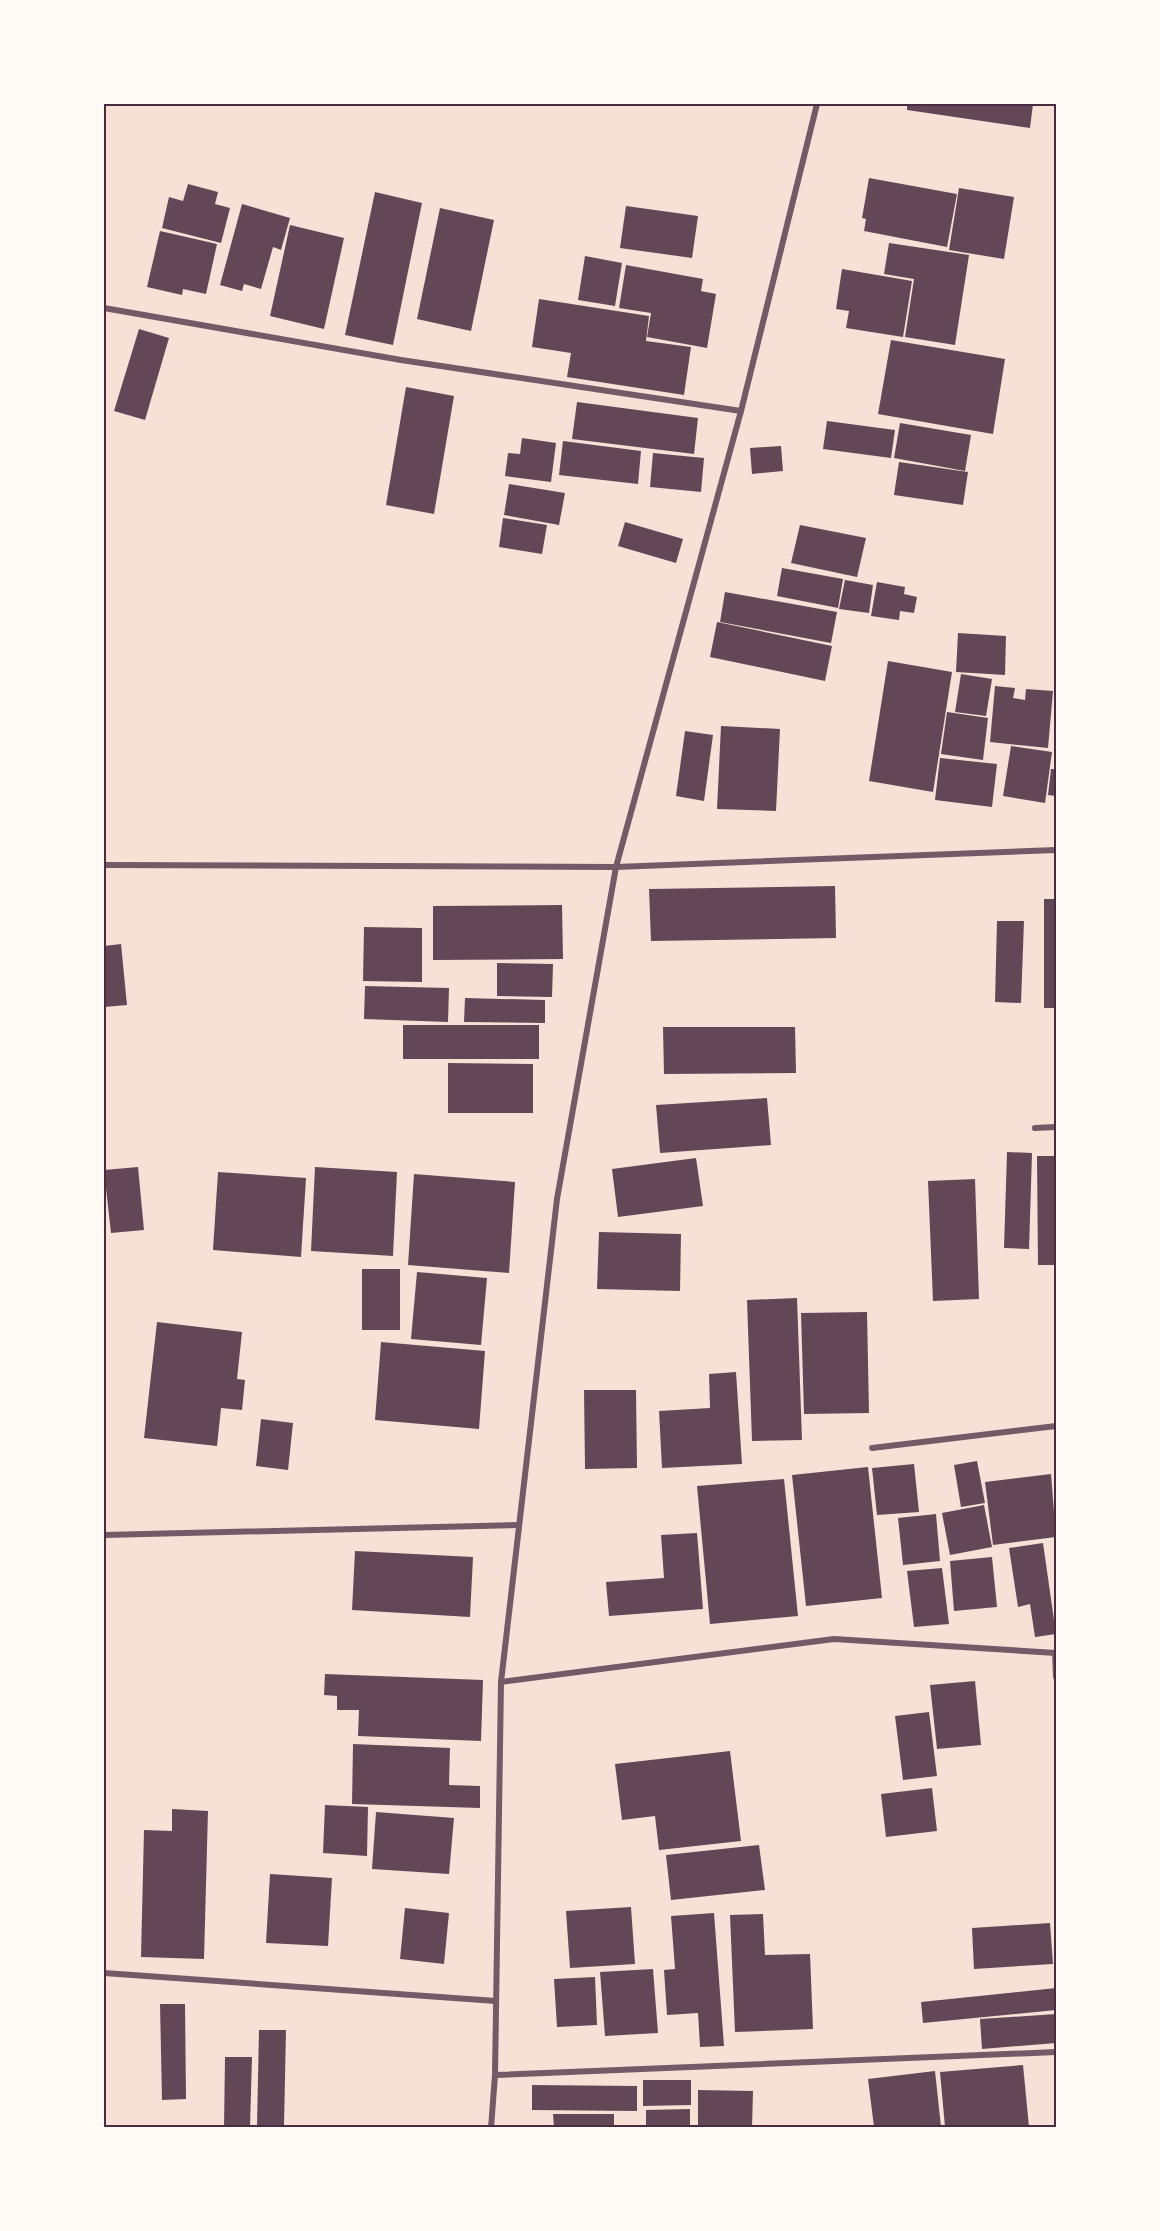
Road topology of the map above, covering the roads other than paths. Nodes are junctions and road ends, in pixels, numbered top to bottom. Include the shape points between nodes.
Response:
1 (817, 104) edge
2 (104, 308) edge
3 (741, 411) junction
4 (1056, 850) edge
5 (104, 865) edge
6 (616, 867) junction
7 (1056, 1127) edge
8 (1035, 1128) dead end
9 (1056, 1426) edge
10 (872, 1448) dead end
11 (519, 1525) junction
12 (104, 1535) edge
13 (1056, 1653) edge
14 (1056, 1677) edge
15 (501, 1682) junction
16 (104, 1973) edge
17 (496, 2001) junction
18 (1056, 2052) edge
19 (495, 2075) junction
20 (491, 2127) edge

1 - 3 street
2 - 3 street via 401,360
3 - 6 street
4 - 6 street
5 - 6 street
6 - 11 street via 557,1199
7 - 8 street
9 - 10 street
11 - 12 street
11 - 15 street
13 - 14 street
13 - 15 street via 834,1639
15 - 17 street
16 - 17 street
17 - 19 street
18 - 19 street
19 - 20 street

